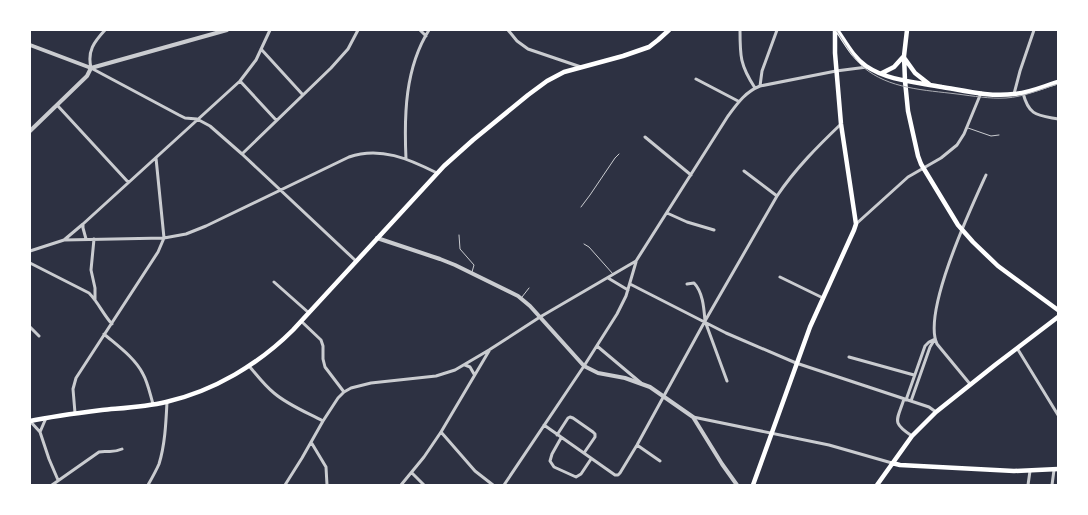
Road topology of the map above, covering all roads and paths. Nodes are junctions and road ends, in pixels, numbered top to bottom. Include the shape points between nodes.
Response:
1 (105, 30) edge
2 (227, 30) edge
3 (270, 30) edge
4 (358, 30) edge
5 (420, 30) edge
6 (429, 30) edge
7 (508, 30) edge
8 (669, 30) edge
9 (740, 30) edge
10 (777, 30) edge
11 (836, 30) edge
12 (907, 30) edge
13 (1034, 30) edge
14 (426, 36) junction
15 (30, 45) edge
16 (261, 49) junction
17 (904, 56) junction
18 (581, 67) junction
19 (868, 67) junction
20 (90, 68) junction
21 (836, 71) junction
22 (881, 74) junction
23 (696, 79) dead end
24 (240, 80) junction
25 (905, 81) junction
26 (1058, 82) edge
27 (930, 84) junction
28 (760, 86) junction
29 (755, 88) junction
30 (981, 93) junction
31 (1023, 93) junction
32 (1014, 94) junction
33 (303, 95) junction
34 (738, 102) junction
35 (57, 105) junction
36 (197, 119) junction
37 (1058, 119) edge
38 (276, 120) junction
39 (841, 124) junction
40 (967, 128) junction
41 (30, 131) edge
42 (999, 135) dead end
43 (645, 137) dead end
44 (242, 154) junction
45 (618, 154) dead end
46 (156, 157) junction
47 (406, 159) junction
48 (923, 168) junction
49 (744, 171) dead end
50 (437, 173) junction
51 (691, 175) junction
52 (986, 175) dead end
53 (128, 182) junction
54 (280, 189) junction
55 (777, 196) junction
56 (580, 206) dead end
57 (667, 213) junction
58 (83, 224) junction
59 (856, 224) junction
60 (714, 230) dead end
61 (962, 230) junction
62 (459, 235) dead end
63 (94, 238) junction
64 (164, 238) junction
65 (377, 238) junction
66 (86, 239) junction
67 (64, 240) junction
68 (584, 244) dead end
69 (30, 251) edge
70 (356, 261) junction
71 (636, 261) junction
72 (30, 263) edge
73 (472, 273) junction
74 (614, 274) junction
75 (780, 277) dead end
76 (608, 278) junction
77 (274, 282) dead end
78 (630, 284) junction
79 (687, 284) dead end
80 (529, 288) dead end
81 (628, 290) junction
82 (521, 298) junction
83 (823, 298) junction
84 (95, 300) junction
85 (1058, 310) edge
86 (309, 313) junction
87 (540, 317) junction
88 (1058, 317) edge
89 (302, 321) junction
90 (705, 321) junction
91 (112, 324) junction
92 (30, 327) edge
93 (104, 334) junction
94 (39, 336) dead end
95 (935, 339) junction
96 (597, 346) junction
97 (1017, 347) junction
98 (489, 350) junction
99 (849, 357) dead end
100 (796, 363) junction
101 (464, 365) junction
102 (249, 366) junction
103 (584, 366) junction
104 (474, 375) junction
105 (914, 375) junction
106 (727, 381) dead end
107 (641, 383) junction
108 (970, 384) junction
109 (344, 392) junction
110 (664, 396) junction
111 (907, 400) junction
112 (167, 402) junction
113 (153, 404) junction
114 (936, 412) junction
115 (75, 413) junction
116 (1058, 415) edge
117 (693, 417) junction
118 (46, 418) junction
119 (30, 421) edge
120 (323, 421) junction
121 (544, 425) junction
122 (40, 432) junction
123 (441, 432) junction
124 (772, 433) junction
125 (557, 435) junction
126 (912, 436) junction
127 (561, 438) junction
128 (311, 442) junction
129 (638, 445) junction
130 (122, 449) dead end
131 (584, 453) junction
132 (592, 458) junction
133 (660, 461) dead end
134 (892, 464) junction
135 (1056, 470) edge
136 (1030, 471) junction
137 (412, 473) junction
138 (58, 480) junction
139 (52, 485) edge
140 (148, 485) edge
141 (285, 485) edge
142 (328, 485) edge
143 (401, 485) edge
144 (424, 485) edge
145 (493, 485) edge
146 (504, 485) edge
147 (738, 485) edge
148 (753, 485) edge
149 (877, 485) edge
150 (1028, 485) edge
151 (1052, 485) edge

1 - 20 street via 90,51
2 - 20 street
3 - 16 street
4 - 33 street via 340,58
5 - 14 street
6 - 14 street
7 - 18 street via 528,49
8 - 18 main road via 644,49
9 - 29 street via 741,61
10 - 28 street
11 - 19 main road
11 - 21 main road
12 - 17 main road
13 - 32 street
14 - 47 street via 408,85
15 - 20 street
16 - 24 street
16 - 33 street
17 - 22 main road
17 - 25 main road
17 - 27 main road via 915,73
18 - 50 main road via 555,76 538,87
19 - 21 street
19 - 22 main road
20 - 35 street via 87,76
20 - 36 street via 179,116
21 - 28 street
21 - 39 main road
22 - 25 main road
23 - 34 street
24 - 36 street
24 - 38 street
25 - 27 main road
25 - 48 main road via 914,140
26 - 31 main road
27 - 30 main road
28 - 29 street
29 - 34 street
30 - 32 main road
30 - 40 street
31 - 32 main road
31 - 37 street via 1026,105 1034,113
33 - 38 street
34 - 51 street
35 - 41 street
35 - 53 street
36 - 44 street
36 - 46 street
38 - 44 street
39 - 55 street via 799,166
39 - 59 main road
40 - 42 lane via 991,136
40 - 48 street via 958,145
43 - 51 street
44 - 54 street
45 - 56 lane
46 - 53 street
46 - 64 street
47 - 50 street
47 - 54 street via 380,153 358,154
48 - 59 street via 902,182
48 - 61 main road
49 - 55 street
50 - 65 main road
51 - 57 street
52 - 61 street
53 - 58 street
54 - 64 street via 206,226
54 - 70 street
55 - 90 street
57 - 60 street
57 - 71 street
58 - 66 street
58 - 67 street
59 - 83 main road
61 - 85 main road via 998,266
61 - 95 street via 940,292 935,313
62 - 73 lane via 460,250 474,265
63 - 64 street
63 - 66 street
63 - 84 street via 91,270
64 - 91 street
65 - 70 main road
65 - 73 street
66 - 67 street
67 - 69 street
68 - 74 lane
70 - 86 main road
71 - 74 street
71 - 78 street
72 - 84 street via 84,290
73 - 82 street
74 - 76 street
75 - 83 street
76 - 81 street
76 - 87 street
77 - 86 street
78 - 81 street
78 - 90 street
79 - 90 street via 694,283 698,288
80 - 82 lane
81 - 96 street via 621,308
82 - 87 street
83 - 100 main road
84 - 91 street
86 - 89 main road
87 - 98 street
87 - 103 street
88 - 97 main road
89 - 102 main road
89 - 109 street via 321,340 325,367
90 - 100 street
90 - 106 street
90 - 110 street
91 - 93 street
92 - 94 street
93 - 113 street via 140,368
93 - 115 street via 76,378
95 - 105 street via 925,346
95 - 108 street
95 - 111 street
96 - 103 street
96 - 107 street
97 - 108 main road
97 - 116 street
98 - 101 street
98 - 104 street
99 - 105 street
100 - 111 street
100 - 124 main road
101 - 104 street via 470,366
101 - 109 street via 436,376 371,383
102 - 112 main road via 210,386
102 - 120 street via 274,394
103 - 107 street via 598,373
103 - 121 street
104 - 123 street
105 - 111 street
107 - 110 street
108 - 114 main road
109 - 120 street
110 - 117 street
110 - 129 street
111 - 114 street
111 - 126 street via 897,422
112 - 113 main road
112 - 140 street via 160,458
113 - 115 main road
114 - 126 main road
115 - 118 main road
117 - 124 street
117 - 147 street
118 - 119 main road
118 - 122 street
119 - 122 street
120 - 128 street
121 - 125 street
121 - 146 street
122 - 138 street
123 - 137 street
123 - 145 street via 475,471
124 - 134 street via 829,445
124 - 148 main road
125 - 127 street
125 - 131 street via 568,418 573,418 595,434
126 - 134 main road
127 - 131 street
127 - 132 street via 550,458 554,467 576,477
128 - 141 street
128 - 142 street via 326,467
129 - 132 street via 618,475
129 - 133 street
130 - 138 street via 99,452
131 - 132 street
134 - 136 main road
134 - 149 main road
135 - 136 main road
135 - 151 street
136 - 150 street
137 - 143 street
137 - 144 street
138 - 139 street

